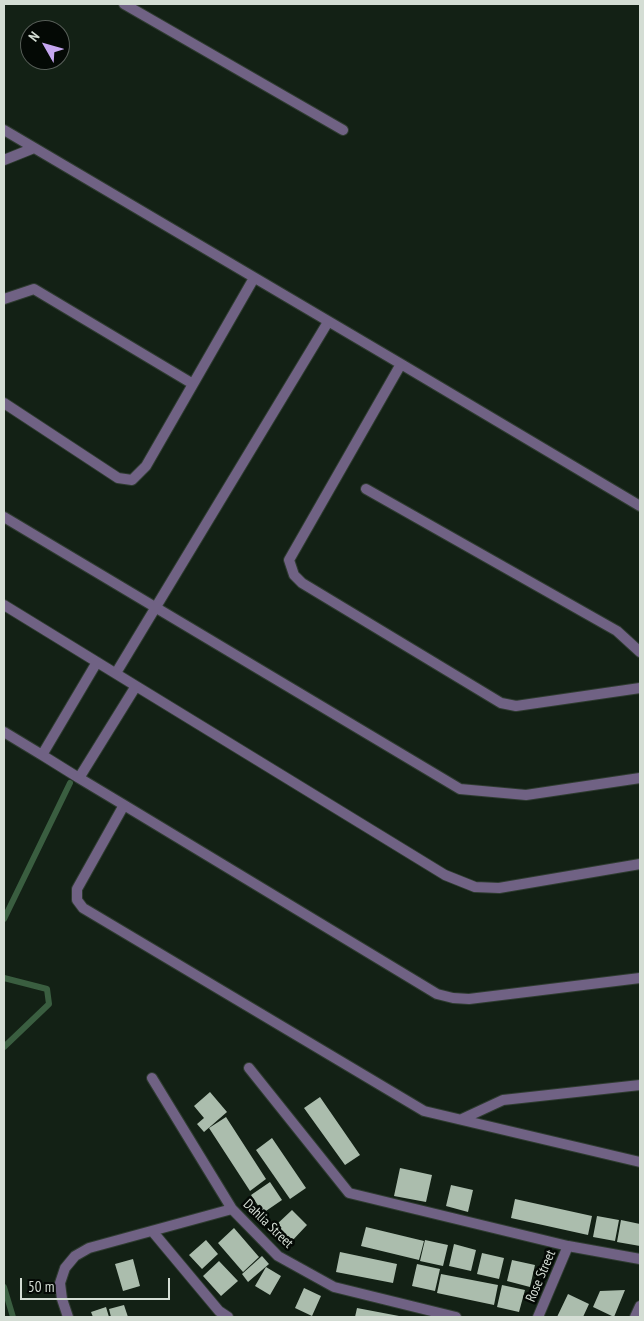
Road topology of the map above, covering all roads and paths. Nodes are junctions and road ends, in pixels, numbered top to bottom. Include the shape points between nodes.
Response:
1 (124, 4) edge
2 (4, 130) edge
3 (343, 130) dead end
4 (34, 148) junction
5 (4, 160) edge
6 (254, 278) junction
7 (4, 299) edge
8 (328, 322) junction
9 (401, 364) junction
10 (193, 384) junction
11 (4, 403) edge
12 (366, 489) dead end
13 (640, 506) edge
14 (4, 517) edge
15 (4, 605) edge
16 (156, 607) junction
17 (640, 652) edge
18 (97, 662) junction
19 (116, 674) junction
20 (136, 686) junction
21 (640, 688) edge
22 (4, 732) edge
23 (42, 754) junction
24 (79, 778) junction
25 (640, 778) edge
26 (124, 805) junction
27 (640, 864) edge
28 (640, 978) edge
29 (249, 1068) dead end
30 (152, 1078) dead end
31 (640, 1085) edge
32 (462, 1119) junction
33 (640, 1162) edge
34 (232, 1208) junction
35 (153, 1232) junction
36 (568, 1246) junction
37 (640, 1259) edge
38 (640, 1306) edge
39 (68, 1317) edge
40 (228, 1317) edge
41 (456, 1317) edge
42 (538, 1317) edge
43 (635, 1317) edge

1 - 3 street
2 - 4 street
4 - 5 street
4 - 6 street
6 - 8 street
6 - 10 street
7 - 10 street via 34,289
8 - 9 street
8 - 16 street
9 - 13 street
9 - 21 street via 289,560 294,575 302,583 501,703 516,706
10 - 11 street via 146,466 132,480 118,478
12 - 17 street via 617,631
14 - 16 street
15 - 18 street
16 - 19 street
16 - 25 street via 460,789 526,794
18 - 19 street
18 - 23 street
19 - 20 street
20 - 24 street
20 - 27 street via 445,876 475,887 499,888
22 - 23 street
23 - 24 street
24 - 26 street
26 - 28 street via 437,994 469,998
26 - 32 street via 77,889 77,900 83,908 424,1111
29 - 36 street via 349,1193
30 - 34 street, Dahlia Street
31 - 32 street via 503,1100
32 - 33 street
34 - 35 street
34 - 41 street, Dahlia Street via 278,1256 334,1287
35 - 39 street via 90,1248 75,1256 65,1268 60,1283
35 - 40 street
36 - 37 street
36 - 42 street, Rose Street
38 - 43 street

